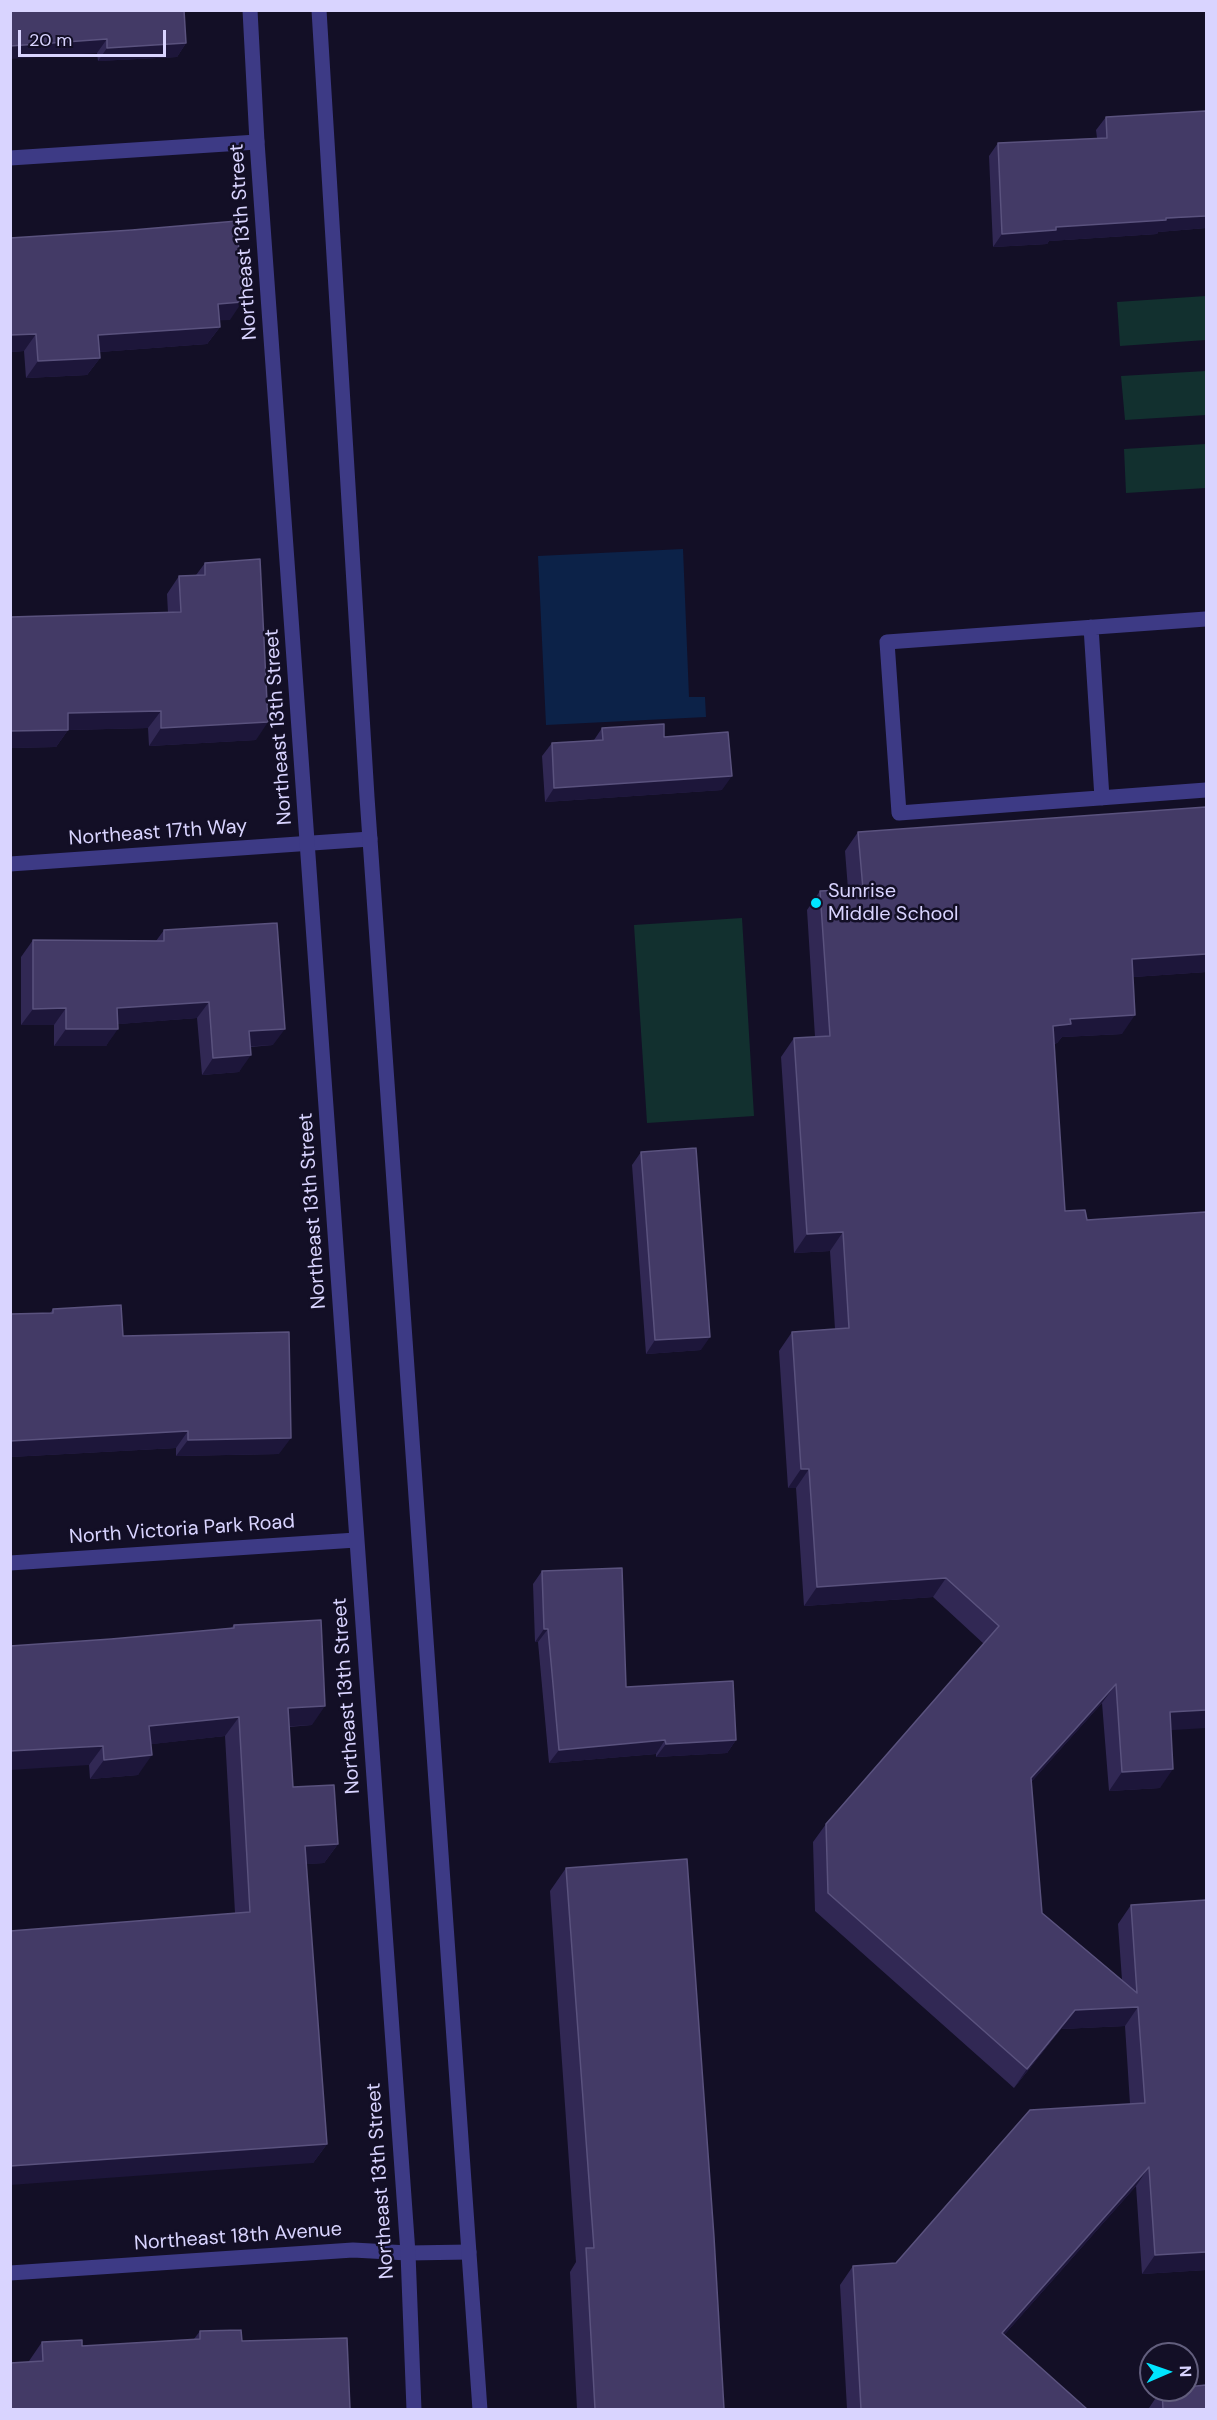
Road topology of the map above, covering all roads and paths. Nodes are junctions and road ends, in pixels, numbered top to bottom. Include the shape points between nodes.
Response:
1 (250, 10) edge
2 (319, 10) edge
3 (257, 142) junction
4 (10, 158) edge
5 (1206, 619) edge
6 (1091, 627) junction
7 (1206, 790) edge
8 (1102, 798) junction
9 (370, 839) junction
10 (308, 844) junction
11 (10, 864) edge
12 (356, 1540) junction
13 (10, 1563) edge
14 (469, 2252) junction
15 (408, 2253) junction
16 (10, 2272) edge
17 (414, 2409) edge
18 (480, 2409) edge

1 - 3 street, Northeast 13th Street
2 - 9 street
3 - 4 street
3 - 10 street, Northeast 13th Street
5 - 6 street
6 - 8 street
6 - 8 street via 887,642 899,813
7 - 8 street
9 - 10 street, Northeast 17th Way
9 - 14 street
10 - 11 street, Northeast 17th Way
10 - 12 street, Northeast 13th Street
12 - 13 street, North Victoria Park Road
12 - 15 street, Northeast 13th Street
14 - 15 street, Northeast 18th Avenue
14 - 18 street
15 - 16 street, Northeast 18th Avenue via 353,2250
15 - 17 street, Northeast 13th Street

